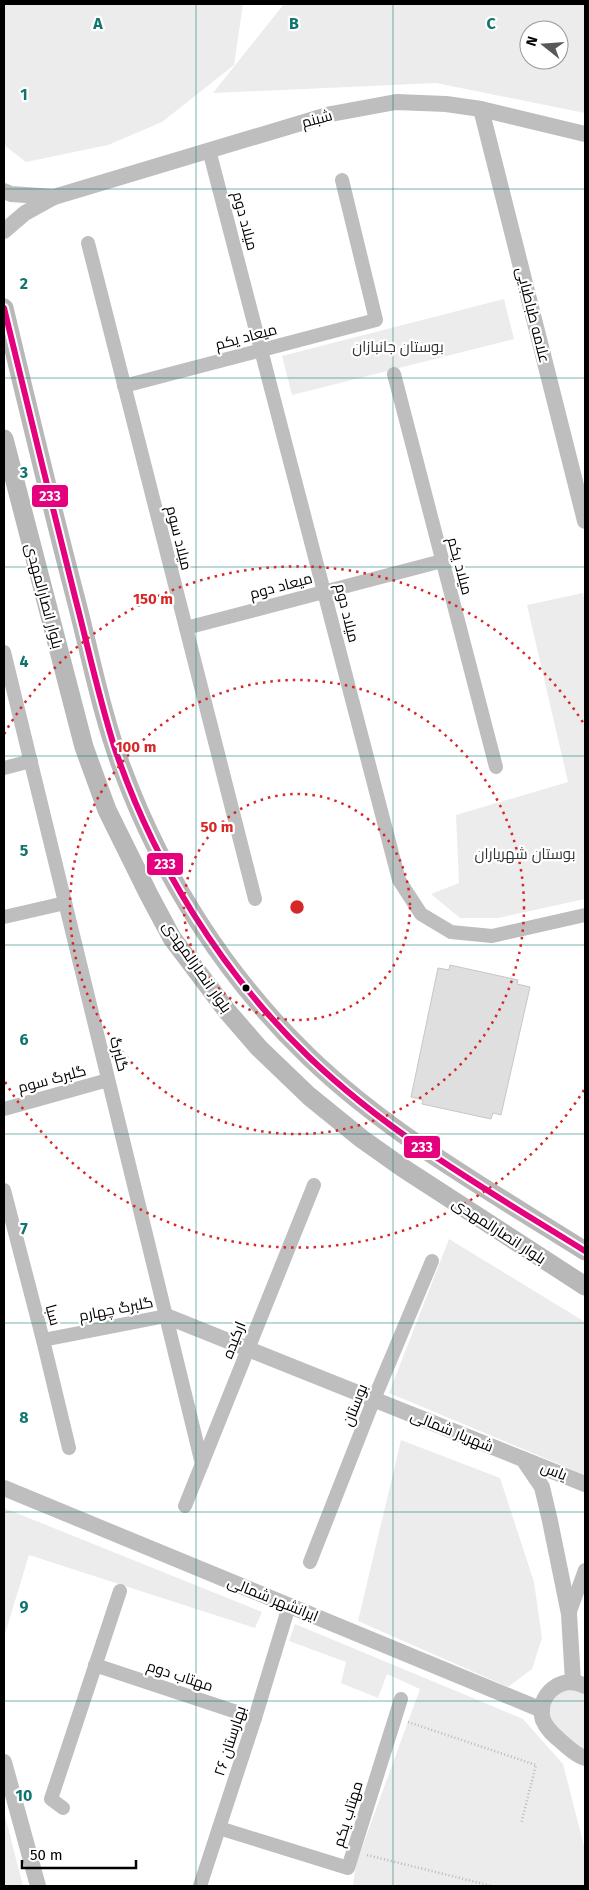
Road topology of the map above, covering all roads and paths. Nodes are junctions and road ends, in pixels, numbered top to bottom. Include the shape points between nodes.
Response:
1 (481, 109) junction
2 (585, 134) edge
3 (209, 150) junction
4 (342, 180) dead end
5 (4, 191) edge
6 (54, 197) junction
7 (4, 231) edge
8 (88, 243) dead end
9 (4, 308) edge
10 (262, 350) junction
11 (394, 374) dead end
12 (124, 386) junction
13 (4, 439) edge
14 (585, 521) edge
15 (442, 561) junction
16 (325, 592) junction
17 (186, 628) junction
18 (4, 652) edge
19 (31, 761) junction
20 (496, 767) dead end
21 (4, 768) edge
22 (255, 899) dead end
23 (65, 902) junction
24 (585, 914) edge
25 (4, 918) edge
26 (108, 1080) junction
27 (4, 1109) edge
28 (314, 1185) dead end
29 (4, 1190) edge
30 (585, 1251) edge
31 (432, 1261) dead end
32 (585, 1286) edge
33 (166, 1316) junction
34 (43, 1340) junction
35 (248, 1349) junction
36 (374, 1400) junction
37 (68, 1448) dead end
38 (523, 1459) junction
39 (202, 1464) junction
40 (585, 1484) edge
41 (4, 1488) edge
42 (185, 1506) dead end
43 (310, 1562) dead end
44 (585, 1570) edge
45 (120, 1591) dead end
46 (289, 1606) junction
47 (569, 1614) junction
48 (95, 1665) junction
49 (579, 1684) edge
50 (401, 1699) dead end
51 (542, 1710) junction
52 (255, 1718) junction
53 (395, 1718) junction
54 (585, 1759) edge
55 (4, 1762) edge
56 (63, 1808) dead end
57 (521, 1824) dead end
58 (219, 1828) junction
59 (353, 1851) junction
60 (38, 1886) edge
61 (200, 1886) edge
62 (492, 1886) edge

1 - 2 street, شبنم
1 - 3 street, شبنم via 396,102 331,114
1 - 14 street, علامه طباطبایی
3 - 6 street, شبنم
3 - 10 street, میلاد دوم
4 - 10 street, میعاد یکم via 376,320
5 - 6 street
6 - 7 street via 25,213
8 - 12 street, میلاد سوم
9 - 30 main road, بلوار انصارالمهدی via 62,546 122,770 153,841 189,906 250,995 328,1074 379,1117 418,1144
10 - 12 street, میعاد یکم
10 - 16 street, میلاد دوم
11 - 15 street, میلاد یکم
12 - 17 street, میلاد سوم
13 - 32 main road, بلوار انصارالمهدی via 84,747 107,810 172,938 253,1041 309,1096 403,1168
15 - 16 street, میعاد دوم
15 - 20 street, میلاد یکم
16 - 17 street, میعاد دوم
16 - 24 street, میلاد دوم via 399,880 421,914 452,932 492,936
17 - 22 street, میلاد سوم
18 - 19 street, گلبرگ
19 - 21 street
19 - 23 street, گلبرگ
23 - 25 street
23 - 26 street, گلبرگ
26 - 27 street, گلبرگ سوم
26 - 33 street, گلبرگ
28 - 35 street, ارکیده
29 - 34 street, سبا
31 - 36 street, بوستان
33 - 34 street, گلبرگ چهارم
33 - 35 street, شهریار شمالی
33 - 39 street, گلبرگ
34 - 37 street, سبا
35 - 36 street, شهریار شمالی
35 - 39 street, ارکیده
36 - 38 street, شهریار شمالی
36 - 43 street, بوستان
38 - 40 street, یاس
38 - 47 street via 542,1487
39 - 42 street, ارکیده
41 - 46 street, ایرانشهر شمالی
44 - 47 street
45 - 48 street
46 - 51 street, ایرانشهر شمالی
46 - 52 street, بهارستان ۲۶
47 - 49 street
48 - 52 street, مهتاب دوم
48 - 56 street via 51,1799
49 - 51 street via 564,1682 556,1686 544,1699
50 - 53 street, مهتاب یکم
51 - 54 street via 542,1717 551,1733
52 - 58 street, بهارستان ۲۶
53 - 57 path via 536,1765
53 - 59 street, مهتاب یکم
55 - 60 street
58 - 59 street, مهتاب یکم via 348,1868
58 - 61 street, بهارستان ۲۶
59 - 62 path

